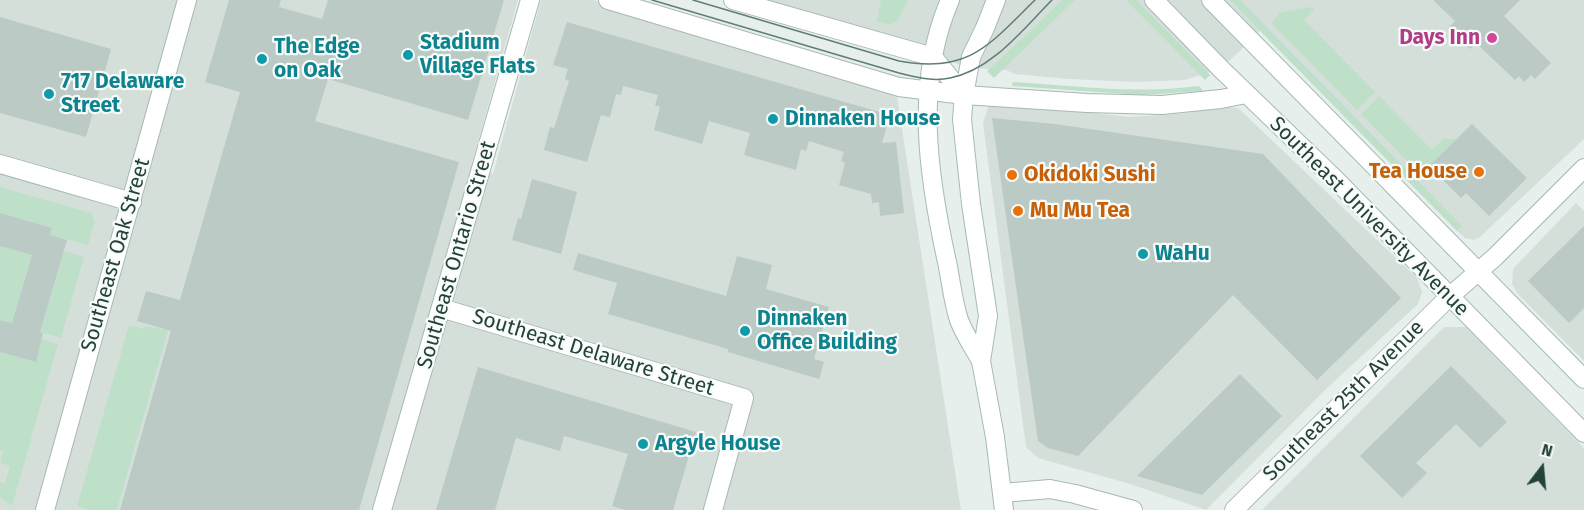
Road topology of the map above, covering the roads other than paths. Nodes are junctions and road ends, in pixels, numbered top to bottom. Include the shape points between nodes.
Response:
1 (187, 0) edge
2 (530, 0) edge
3 (608, 0) edge
4 (733, 0) edge
5 (950, 0) edge
6 (996, 0) edge
7 (1154, 0) edge
8 (1211, 0) edge
9 (933, 57) junction
10 (928, 91) junction
11 (1246, 94) junction
12 (964, 95) junction
13 (0, 164) edge
14 (1584, 168) edge
15 (132, 202) junction
16 (1478, 271) junction
17 (1449, 297) junction
18 (441, 308) junction
19 (981, 361) junction
20 (1584, 379) edge
21 (1584, 433) edge
22 (1003, 501) edge
23 (45, 510) edge
24 (382, 510) edge
25 (713, 510) edge
26 (1133, 510) edge
27 (1234, 510) edge

1 - 15 street, Southeast Oak Street
2 - 18 street, Southeast Ontario Street
3 - 10 street via 899,87
4 - 9 street
5 - 9 street
6 - 12 street via 971,57
7 - 11 street, Southeast University Avenue
8 - 16 street, Southeast University Avenue
9 - 10 street
9 - 12 street
10 - 12 street
10 - 19 street via 926,116 936,216 960,322
11 - 12 street via 1162,105
11 - 17 street, Southeast University Avenue
12 - 19 street via 962,118 971,204 988,316
13 - 15 street
14 - 16 street, Southeast 25th Avenue
15 - 23 street, Southeast Oak Street
16 - 17 street, Southeast 25th Avenue
16 - 20 street, Southeast University Avenue
17 - 21 street, Southeast University Avenue
17 - 27 street, Southeast 25th Avenue
18 - 24 street, Southeast Ontario Street
18 - 25 street, Southeast Delaware Street via 744,398
19 - 22 street
22 - 26 street via 1050,489

